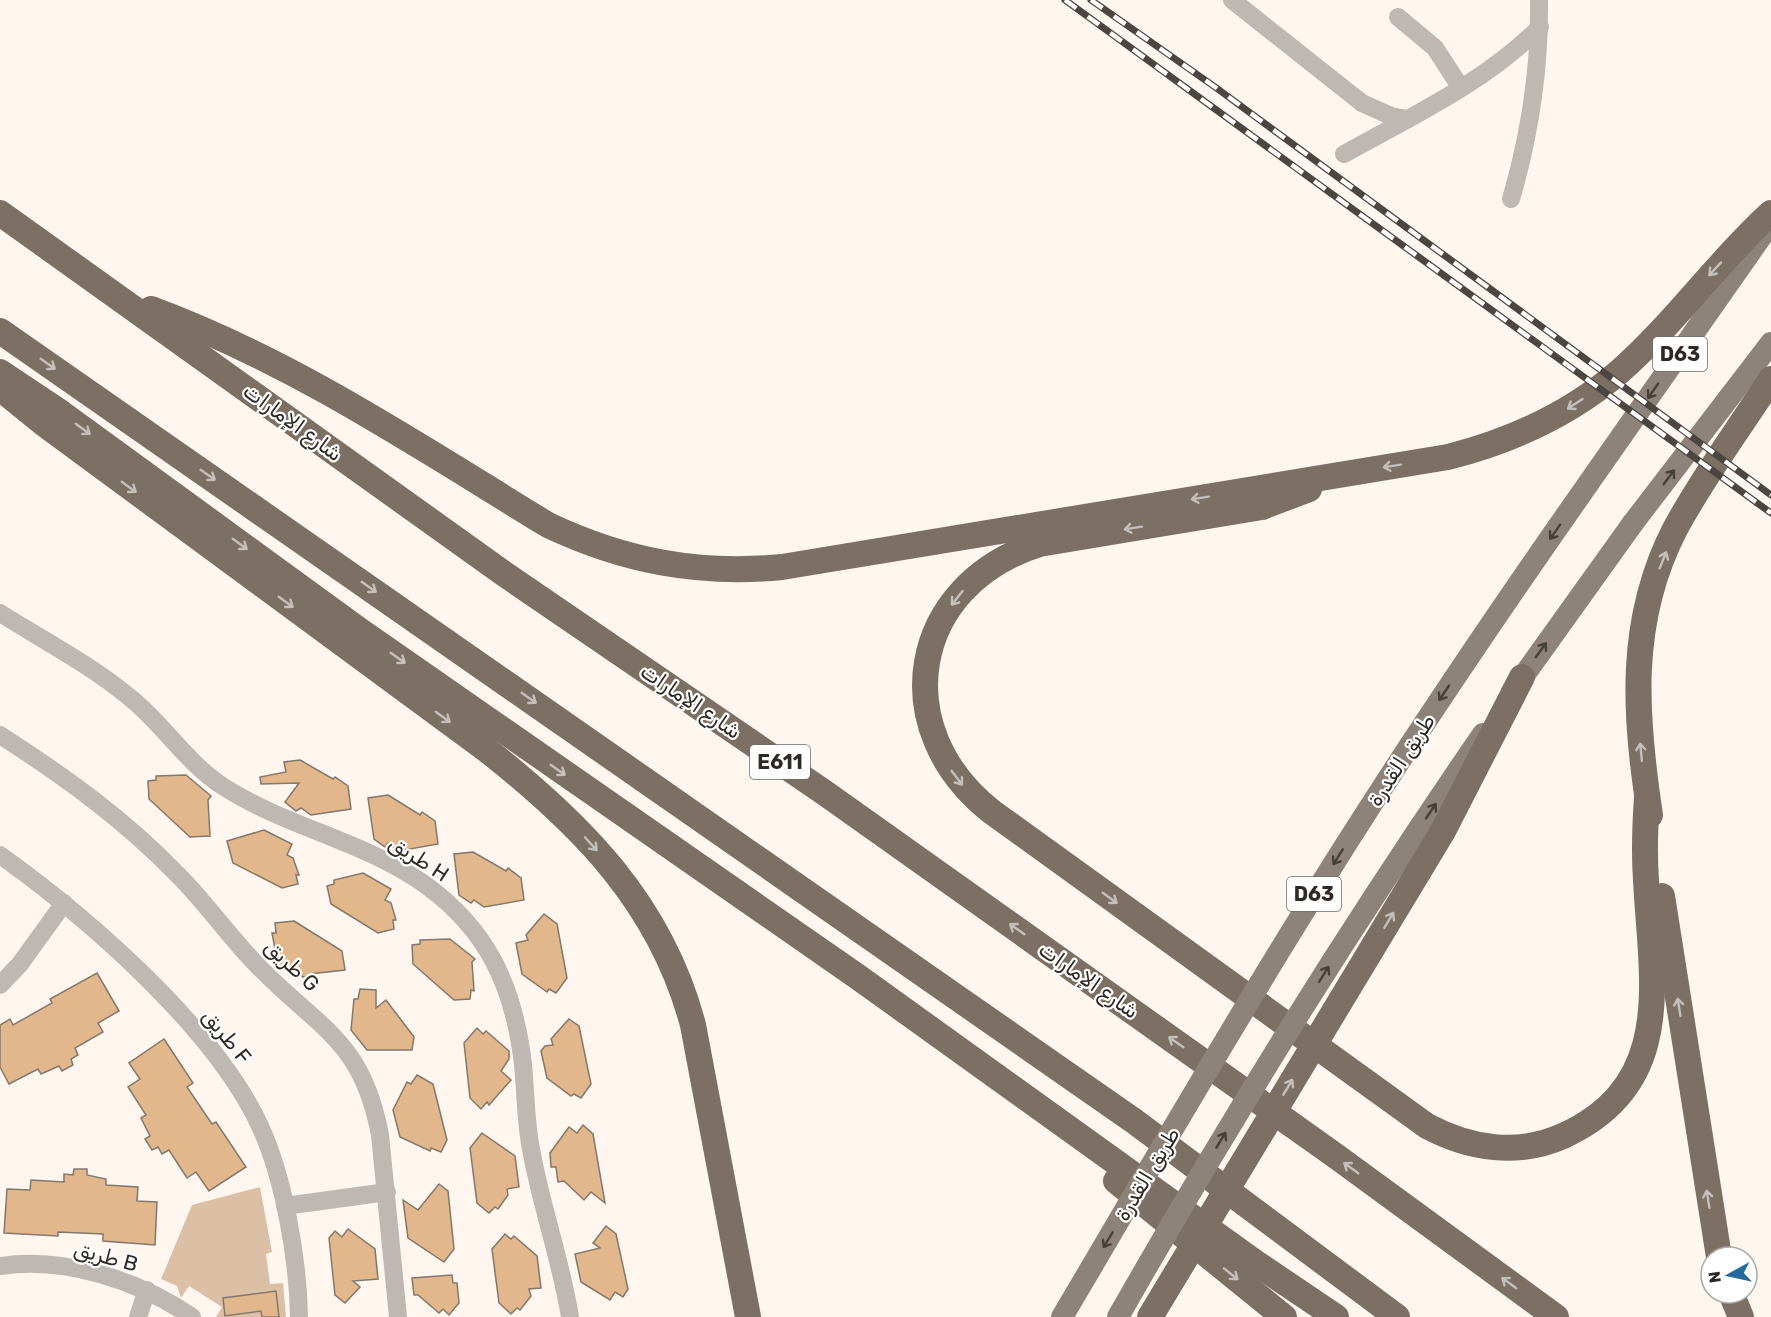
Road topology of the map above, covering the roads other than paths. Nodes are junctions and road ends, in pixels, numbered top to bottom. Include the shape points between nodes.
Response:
1 (1232, 0) edge
2 (1539, 0) edge
3 (1398, 17) dead end
4 (1540, 27) junction
5 (1461, 88) junction
6 (1407, 119) junction
7 (1344, 154) dead end
8 (1511, 199) dead end
9 (0, 213) edge
10 (1771, 213) edge
11 (1771, 223) edge
12 (117, 297) junction
13 (0, 331) edge
14 (1771, 344) edge
15 (0, 372) edge
16 (1771, 379) edge
17 (0, 386) edge
18 (1329, 476) junction
19 (0, 613) edge
20 (1522, 677) junction
21 (0, 735) edge
22 (1647, 798) junction
23 (0, 855) edge
24 (64, 903) junction
25 (858, 977) junction
26 (0, 985) edge
27 (387, 1192) junction
28 (285, 1206) junction
29 (1717, 1245) edge
30 (0, 1266) edge
31 (147, 1290) junction
32 (138, 1317) edge
33 (192, 1317) edge
34 (299, 1317) edge
35 (398, 1317) edge
36 (570, 1317) edge
37 (748, 1317) edge
38 (1062, 1317) edge
39 (1118, 1317) edge
40 (1150, 1317) edge
41 (1284, 1317) edge
42 (1336, 1317) edge
43 (1398, 1317) edge
44 (1556, 1317) edge

1 - 6 street via 1362,104
2 - 4 street
3 - 5 street via 1436,48
4 - 5 street via 1499,65
4 - 8 street via 1530,120
5 - 6 street
6 - 7 street
9 - 12 highway, شارع الإمارات / E611
10 -> 18 highway via 1639,354 1574,405 1526,431 1474,450
11 -> 38 main road, طريق القدرة / D63, bridge via 1442,696 1346,844 1235,1023
18 -> 12 highway via 782,567 679,567 611,552 548,525 285,370 199,329
44 -> 12 highway, شارع الإمارات / E611 via 845,807 503,573
13 -> 43 highway via 1134,1121
20 -> 14 main road, D63, bridge via 1633,523
15 -> 25 highway via 359,630
22 -> 16 highway via 1637,716 1638,668 1644,621 1657,575 1674,531
17 -> 37 highway via 43,423 532,785 603,857 650,920 686,996
18 -> 22 highway via 1293,497 1262,507 1039,544 1016,551 974,578 944,617 934,639 926,678 927,711 933,735 956,779 992,812 1411,1115 1462,1142 1500,1148 1548,1141 1590,1121 1616,1097 1644,1052 1654,999 1645,860
19 - 36 street, طريق H via 130,696 191,761 222,786 255,805 381,857 427,887 470,924 498,965 514,1011 530,1147
39 -> 20 main road, D63, bridge via 1334,957
40 -> 20 highway, bridge via 1443,831
21 - 27 street, طريق G via 71,782 127,826 179,875 255,964 348,1052 364,1078 374,1106
29 -> 22 highway
23 - 24 street, طريق F
24 - 26 street via 21,964
24 - 28 street, طريق F via 164,996 237,1085 260,1126
25 -> 41 highway via 908,1032 1105,1172
25 - 42 highway
27 - 28 street
27 - 35 street, طريق G
28 - 34 street, طريق F
30 - 31 street, طريق B via 57,1266 103,1275
31 - 32 street
31 - 33 street, طريق B

